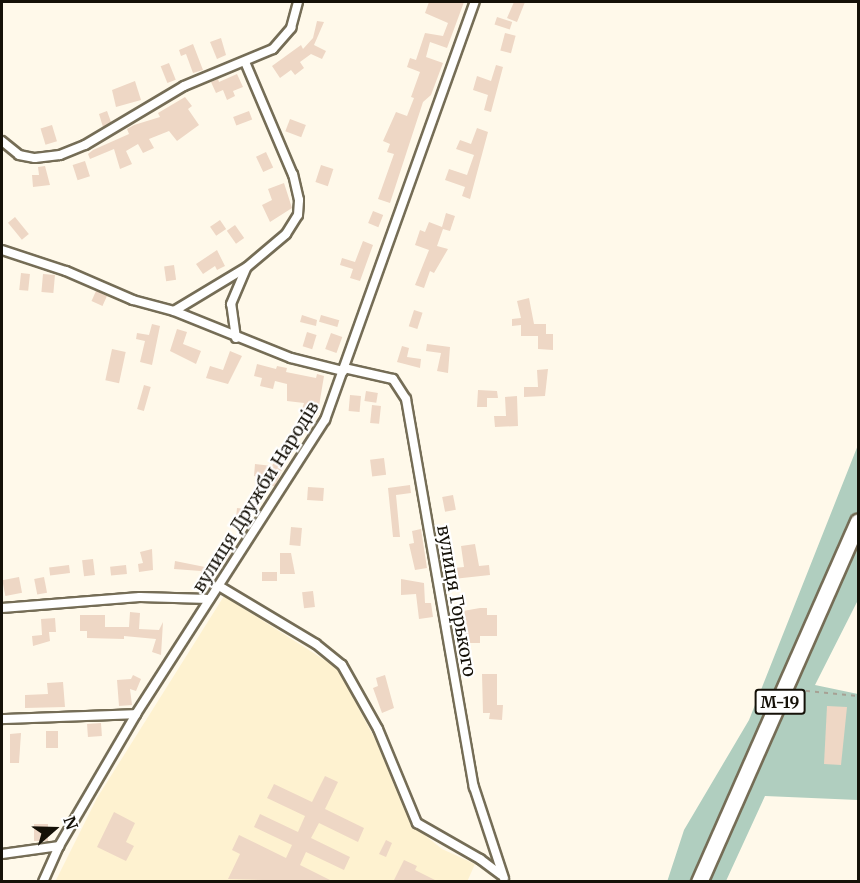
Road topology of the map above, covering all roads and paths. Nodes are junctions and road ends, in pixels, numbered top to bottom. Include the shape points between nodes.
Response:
1 (298, 2) edge
2 (475, 2) edge
3 (245, 62) junction
4 (2, 141) edge
5 (2, 250) edge
6 (247, 267) junction
7 (174, 311) junction
8 (236, 338) junction
9 (343, 370) junction
10 (858, 522) edge
11 (219, 586) junction
12 (209, 600) junction
13 (2, 608) edge
14 (787, 685) junction
15 (858, 696) edge
16 (136, 714) junction
17 (2, 719) edge
18 (59, 846) junction
19 (2, 854) edge
20 (505, 880) edge
21 (43, 882) edge
22 (699, 882) edge

1 - 3 street via 291,28 281,43
2 - 9 street, вулиця Дружби Народів
3 - 4 street via 184,86 66,153 25,157
3 - 6 street via 293,175 299,205 291,228
5 - 7 street, вулиця Горького via 66,271 133,300
6 - 7 street
6 - 8 street via 231,304
7 - 8 street, вулиця Горького
8 - 9 street, вулиця Горького
9 - 11 street, вулиця Дружби Народів via 325,420
9 - 20 street, вулиця Горького via 393,379 406,399 474,787
10 - 14 highway, М-19
11 - 12 street, вулиця Дружби Народів
11 - 20 street via 316,644 342,665 378,729 417,823 436,838 486,862
12 - 13 street via 140,597
12 - 16 street, вулиця Дружби Народів
14 - 15 path via 806,692
14 - 22 highway, М-19
16 - 17 street
16 - 18 street, вулиця Дружби Народів
18 - 19 street
18 - 21 street, вулиця Дружби Народів

